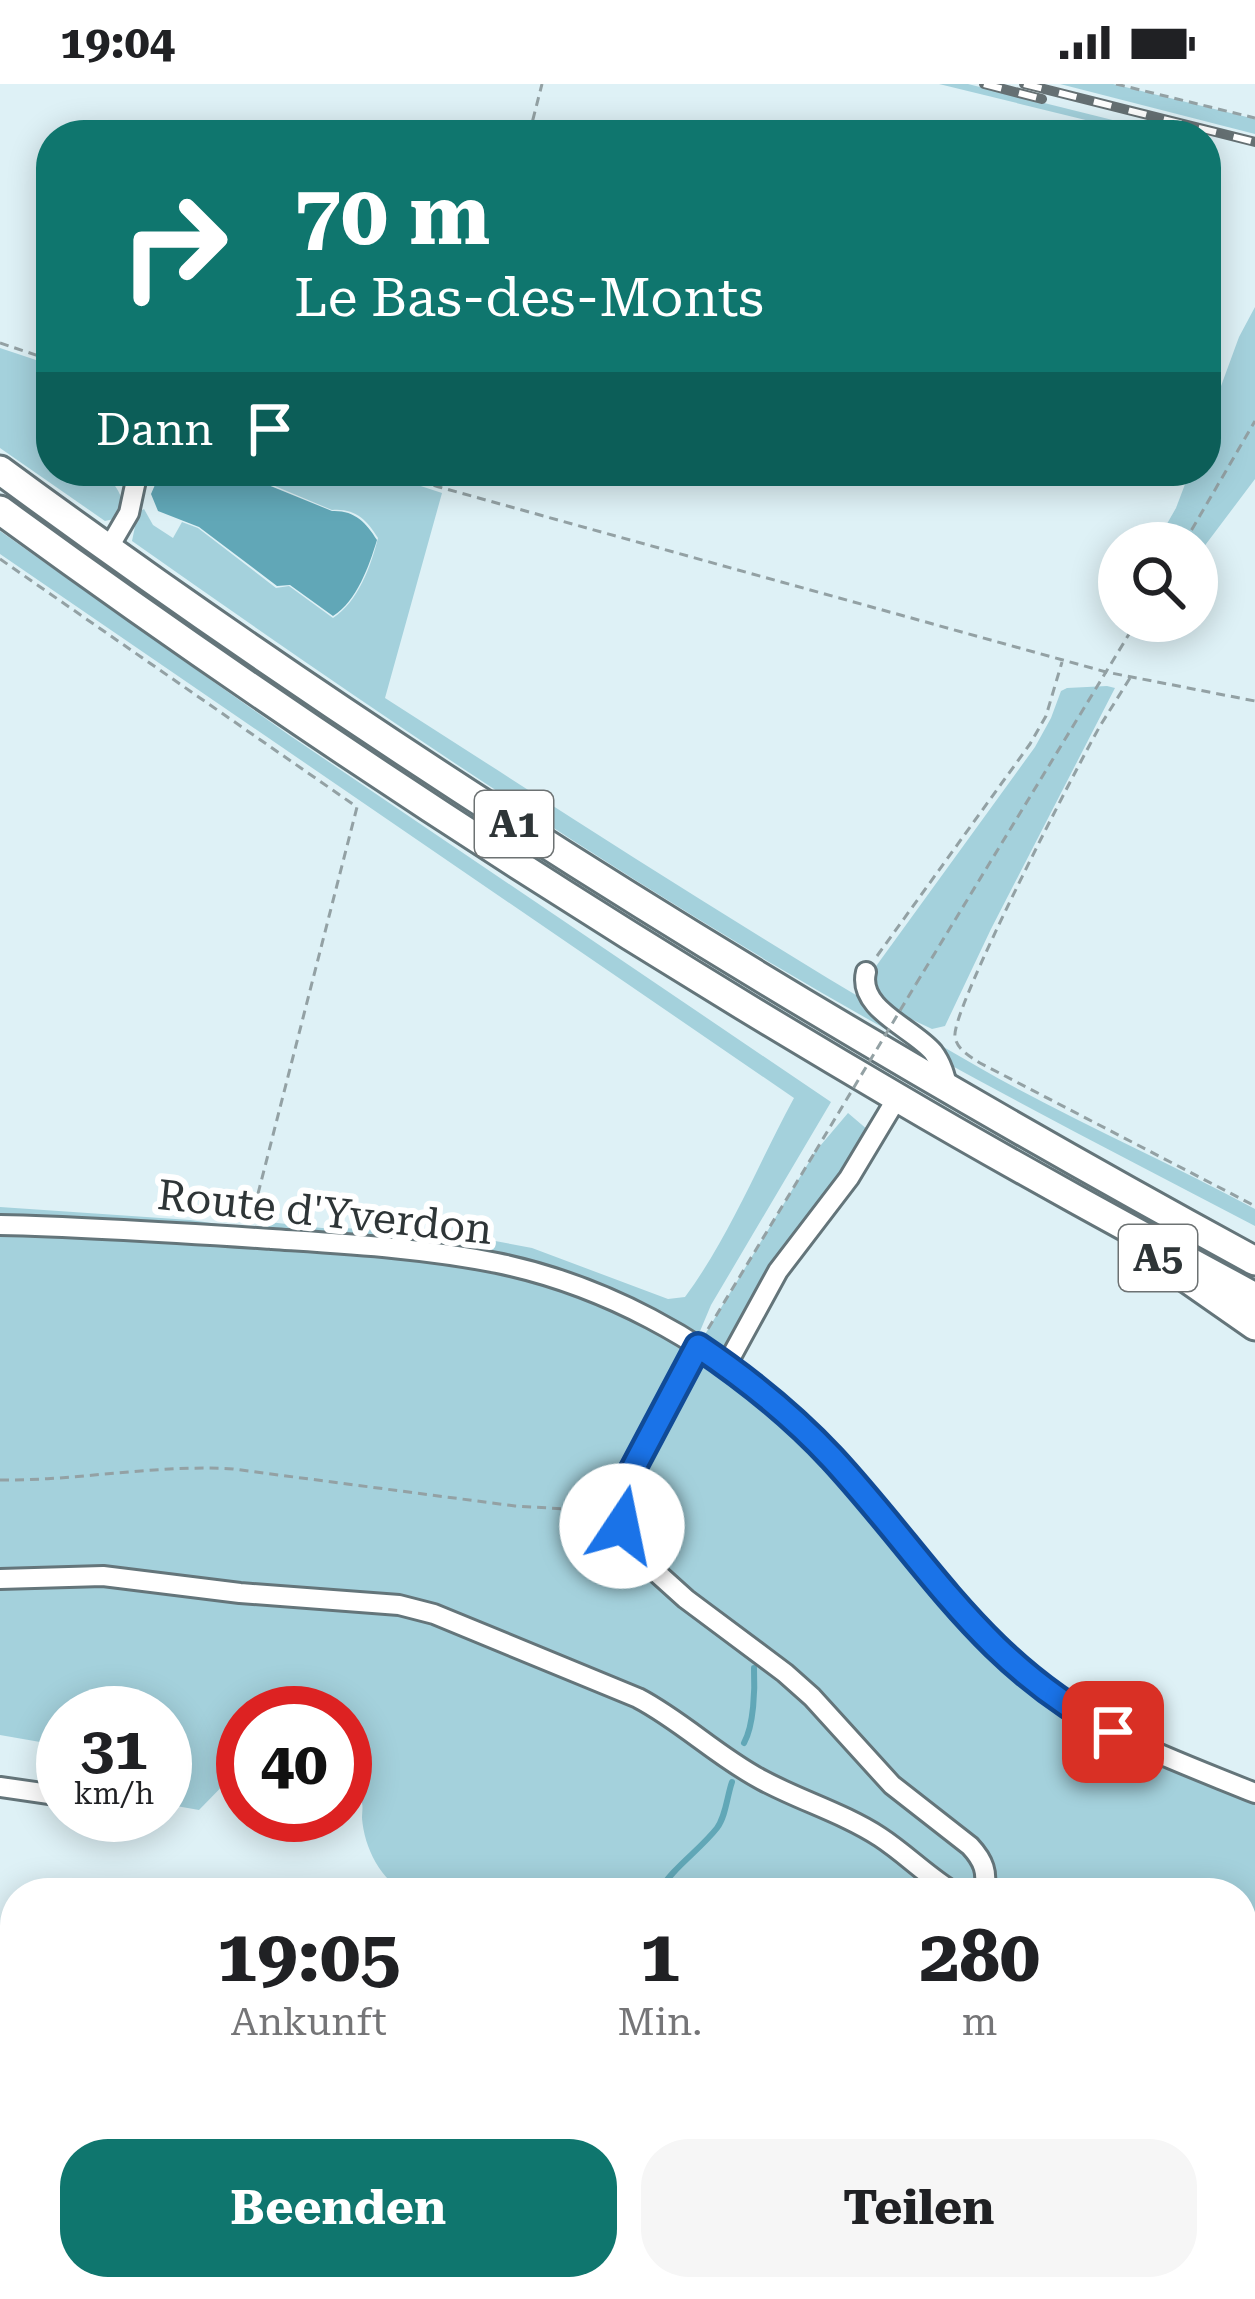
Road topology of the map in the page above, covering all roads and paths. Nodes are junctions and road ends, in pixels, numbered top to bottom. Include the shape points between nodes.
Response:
1 (542, 84) edge
2 (1117, 84) edge
3 (1255, 118) edge
4 (533, 120) edge
5 (0, 343) edge
6 (36, 355) edge
7 (1255, 421) edge
8 (0, 470) edge
9 (1221, 479) edge
10 (135, 486) edge
11 (436, 486) edge
12 (1217, 486) edge
13 (439, 487) joint
14 (0, 510) edge
15 (1196, 522) edge
16 (108, 548) junction
17 (0, 559) edge
18 (1124, 642) edge
19 (1063, 660) junction
20 (1106, 672) junction
21 (1130, 678) junction
22 (1255, 701) edge
23 (866, 972) joint
24 (948, 1089) junction
25 (897, 1098) junction
26 (1061, 1191) junction
27 (1255, 1205) edge
28 (0, 1225) edge
29 (246, 1238) junction
30 (1255, 1261) edge
31 (1255, 1297) edge
32 (1255, 1326) edge
33 (698, 1346) junction
34 (726, 1366) junction
35 (0, 1480) edge
36 (618, 1511) junction
37 (0, 1579) edge
38 (0, 1787) edge
39 (36, 1792) edge
40 (1255, 1793) edge
41 (932, 1878) edge
42 (985, 1878) edge

1 - 4 path
2 - 3 path
5 - 6 path
7 - 9 path
8 - 16 highway, A1
10 - 16 street
11 - 13 path
12 - 15 path
13 - 19 path
14 - 25 highway, A1 via 434,810
16 - 24 highway, A1 via 568,859
17 - 29 path via 357,807
18 - 20 path
19 - 20 path
19 - 23 path via 1030,744
20 - 21 path
20 - 33 path, bridge
21 - 22 path
21 - 27 path via 1032,859 954,1034 980,1063
23 - 24 street via 870,999 931,1051
24 - 30 highway, A1
25 - 26 highway, A1
25 - 34 street via 778,1271
26 - 31 highway, A1
26 - 32 highway, A5
28 - 29 street, Route d'Yverdon
29 - 33 street, Route d'Yverdon via 501,1264 603,1297
33 - 34 street, Route d'Yverdon
33 - 36 street
34 - 40 street, Route d'Yverdon via 833,1459 959,1611 1031,1681 1113,1732
35 - 36 path via 200,1467 515,1507
36 - 42 street via 626,1539 646,1563 785,1672 892,1785 970,1846
37 - 41 street via 130,1578 434,1614 661,1710 763,1781 878,1836
38 - 39 street

